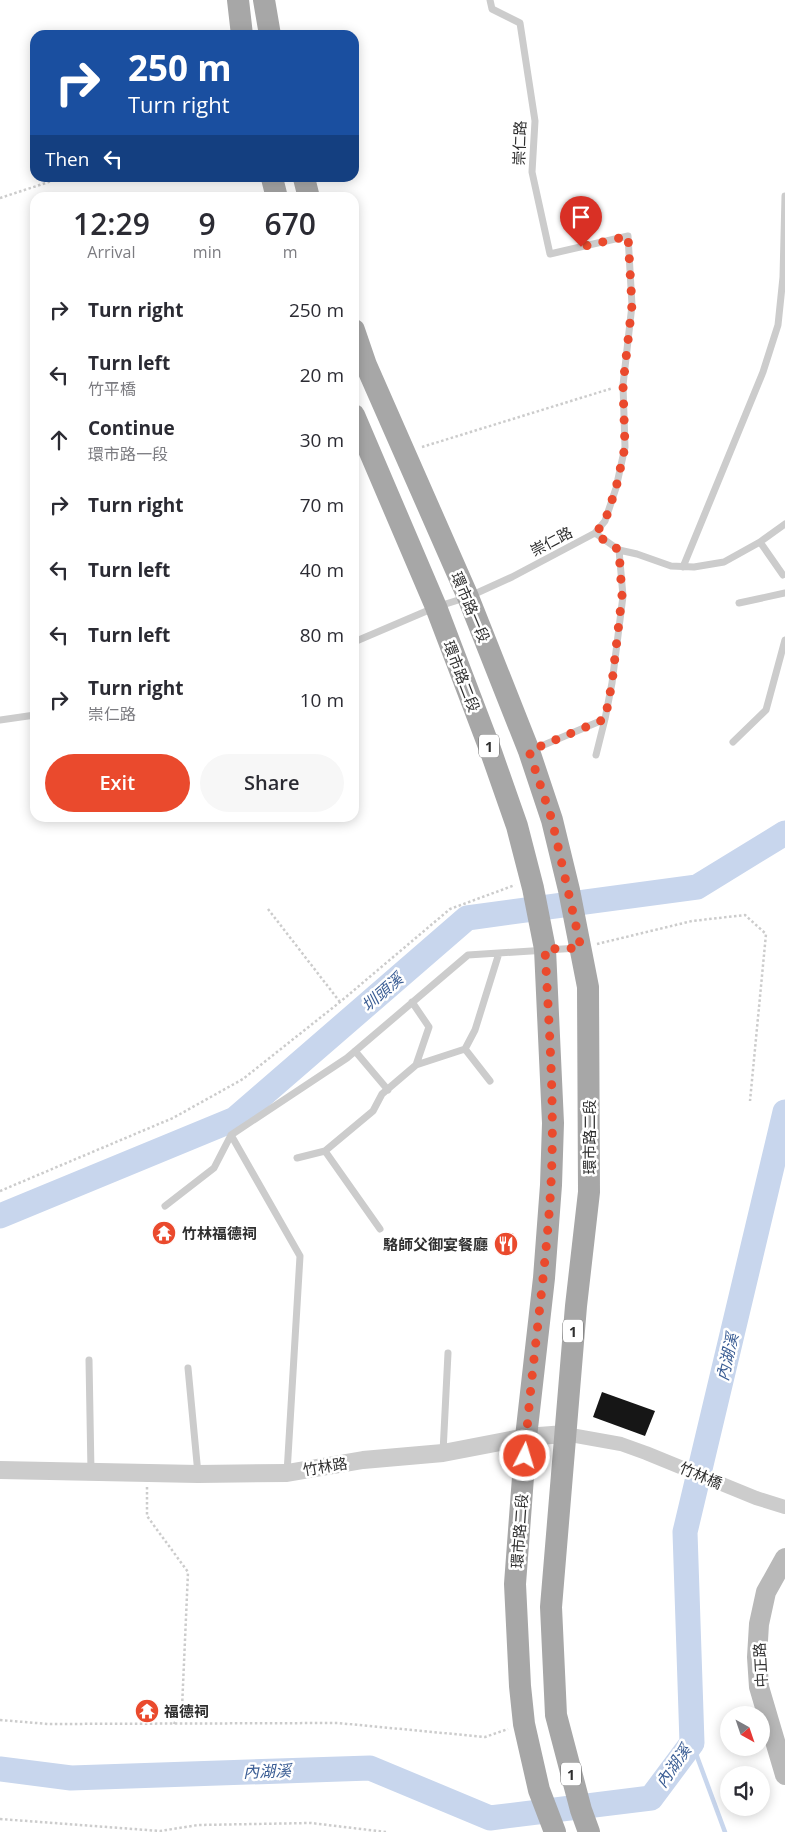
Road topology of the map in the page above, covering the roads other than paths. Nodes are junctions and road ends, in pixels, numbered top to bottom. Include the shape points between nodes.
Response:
1 (238, 0) edge
2 (264, 0) edge
3 (490, 0) edge
4 (241, 30) edge
5 (269, 30) edge
6 (785, 196) edge
7 (784, 248) edge
8 (784, 277) edge
9 (359, 345) edge
10 (359, 427) edge
11 (785, 524) edge
12 (595, 534) junction
13 (760, 542) junction
14 (619, 550) junction
15 (684, 567) junction
16 (783, 575) dead end
17 (785, 592) edge
18 (468, 597) junction
19 (739, 603) dead end
20 (436, 607) junction
21 (359, 640) edge
22 (785, 640) edge
23 (30, 716) edge
24 (605, 719) junction
25 (0, 720) edge
26 (733, 742) dead end
27 (529, 751) junction
28 (596, 755) dead end
29 (581, 948) junction
30 (545, 949) junction
31 (499, 953) junction
32 (412, 1002) junction
33 (465, 1049) junction
34 (355, 1051) junction
35 (416, 1065) junction
36 (490, 1081) dead end
37 (388, 1090) junction
38 (231, 1135) junction
39 (324, 1151) junction
40 (296, 1158) dead end
41 (165, 1206) dead end
42 (380, 1229) dead end
43 (448, 1353) dead end
44 (89, 1360) dead end
45 (188, 1368) dead end
46 (565, 1434) junction
47 (526, 1437) junction
48 (443, 1453) junction
49 (646, 1453) joint
50 (0, 1470) edge
51 (91, 1472) junction
52 (287, 1473) junction
53 (198, 1474) junction
54 (785, 1507) edge
55 (785, 1558) edge
56 (785, 1775) edge
57 (555, 1832) edge
58 (589, 1832) edge

1 - 4 main road
2 - 5 main road
3 - 12 lane, 崇仁路 via 492,8 520,23 535,121 532,172 550,254 628,236 632,305 623,385 625,447 605,521
6 - 7 lane
7 - 8 lane
8 - 15 lane via 778,325 763,372
9 - 18 main road, 環市路一段 / 1
10 - 20 main road, 1
11 - 13 lane
12 - 14 lane
12 - 18 lane, 崇仁路
13 - 15 lane via 724,562
13 - 16 lane
14 - 15 lane
14 - 24 lane via 622,596
17 - 19 lane
18 - 20 lane, 崇仁路
18 - 27 main road, 環市路一段 / 1
20 - 21 lane, 崇仁路
20 - 30 main road, 環市路二段 / 1 via 517,826
22 - 26 lane via 766,710
23 - 25 lane
24 - 27 lane
24 - 28 lane
27 - 29 main road, 環市路一段 / 1 via 552,820
29 - 30 lane
29 - 46 main road, 環市路二段 / 1 via 588,987 589,1192
30 - 31 lane
30 - 47 main road, 環市路二段 / 1 via 552,1167 544,1278
31 - 32 lane via 468,955
31 - 33 lane via 475,1030
32 - 34 lane
32 - 35 lane via 429,1027
33 - 35 lane
33 - 36 lane
34 - 37 lane
34 - 38 lane
35 - 37 lane
37 - 39 lane via 382,1094 373,1111
38 - 41 lane via 214,1168
38 - 52 lane via 300,1256
39 - 40 lane
39 - 42 lane
43 - 48 lane
44 - 51 lane
45 - 53 lane
46 - 47 street, 竹林路
46 - 49 street, 竹林路 via 621,1444
46 - 58 main road, 環市路二段 / 1 via 551,1607 556,1715 580,1810
47 - 48 street, 竹林路
47 - 57 main road, 環市路二段 / 1 via 515,1584 520,1686 524,1724 539,1790
48 - 52 street, 竹林路 via 363,1460
49 - 54 street, 竹林橋
50 - 51 street, 竹林路
51 - 53 street, 竹林路
52 - 53 street, 竹林路
55 - 56 main road, 中正路 via 766,1592 758,1624 757,1657 759,1687

